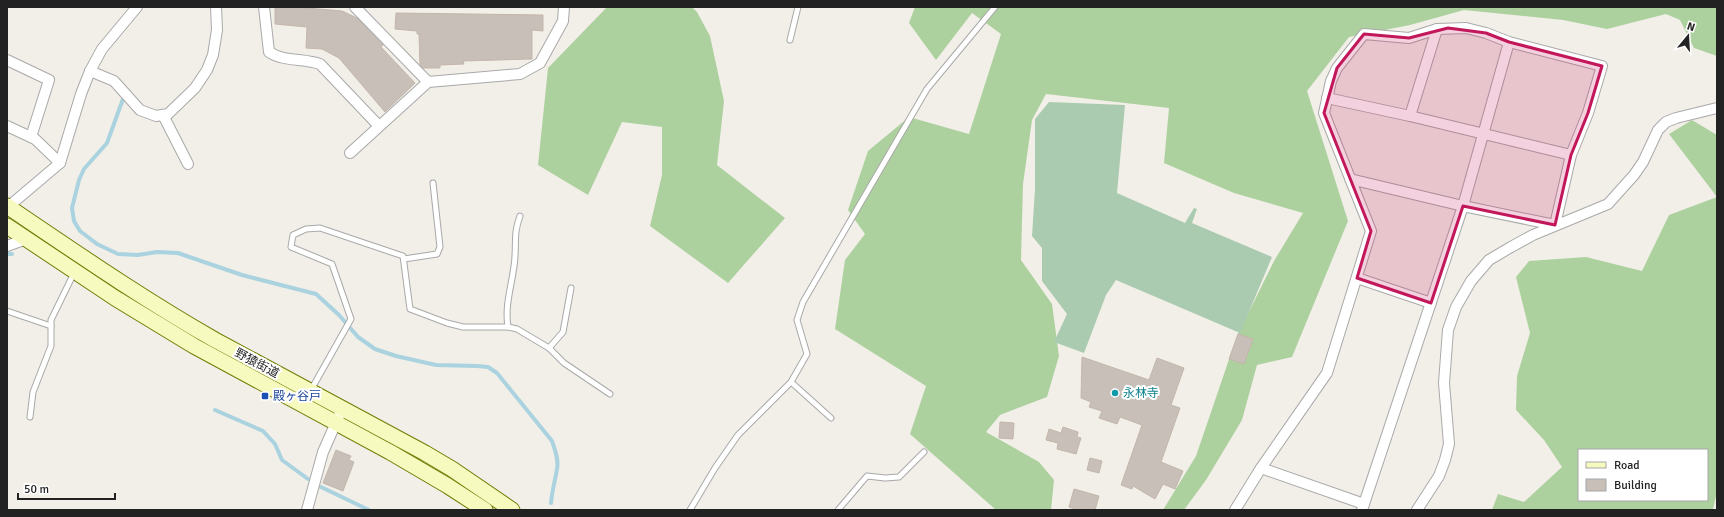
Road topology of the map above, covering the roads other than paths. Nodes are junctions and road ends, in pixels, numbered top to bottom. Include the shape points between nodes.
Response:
1 (137, 7) edge
2 (216, 7) edge
3 (264, 7) edge
4 (355, 7) edge
5 (564, 7) edge
6 (798, 7) edge
7 (995, 7) edge
8 (1437, 30) junction
9 (790, 40) dead end
10 (1509, 42) junction
11 (7, 60) edge
12 (90, 71) junction
13 (428, 82) junction
14 (1327, 98) junction
15 (1717, 108) edge
16 (162, 115) junction
17 (1410, 116) junction
18 (7, 126) edge
19 (379, 126) junction
20 (1485, 133) junction
21 (31, 137) junction
22 (350, 153) dead end
23 (1572, 155) junction
24 (60, 163) junction
25 (188, 164) dead end
26 (1350, 178) junction
27 (433, 183) dead end
28 (1463, 206) junction
29 (8, 207) edge
30 (520, 216) dead end
31 (1555, 225) junction
32 (7, 226) edge
33 (26, 239) junction
34 (7, 246) edge
35 (404, 259) junction
36 (75, 272) junction
37 (1357, 278) junction
38 (571, 288) dead end
39 (1431, 303) junction
40 (7, 311) edge
41 (51, 326) junction
42 (508, 327) junction
43 (549, 348) junction
44 (791, 382) junction
45 (310, 391) junction
46 (610, 394) dead end
47 (342, 409) junction
48 (30, 417) dead end
49 (831, 418) dead end
50 (335, 423) junction
51 (924, 452) dead end
52 (1261, 468) junction
53 (1363, 507) edge
54 (307, 510) edge
55 (485, 510) edge
56 (512, 510) edge
57 (690, 510) edge
58 (838, 510) edge
59 (1235, 510) edge
60 (1418, 510) edge

1 - 12 street via 102,49
2 - 16 street via 215,43 207,70 195,88 168,114
3 - 19 street via 269,52 276,56 310,60 320,64
4 - 13 street
5 - 13 street via 563,21 540,63 520,74
6 - 9 lane
7 - 44 lane via 927,89 803,302 797,320 807,354
8 - 10 street via 1466,28
8 - 14 street via 1409,38 1364,34 1337,68
8 - 17 street
10 - 20 street
10 - 23 street via 1602,66
11 - 21 street via 49,80
12 - 16 street via 114,81 140,110 156,116
12 - 24 street via 80,94
13 - 19 street
14 - 17 street
14 - 26 street via 1324,113
15 - 31 street via 1666,122 1658,130 1634,175 1608,204
16 - 25 street
17 - 20 street
18 - 21 street
19 - 22 street
20 - 23 street
20 - 28 street
21 - 24 street
23 - 31 street
24 - 29 street
26 - 28 street
26 - 37 street via 1371,231
27 - 35 lane via 440,247 437,254
28 - 31 street
28 - 39 street
29 - 45 main road, 野猿街道 via 148,301
30 - 42 lane via 515,228 515,256 506,313
31 - 60 street via 1533,234 1489,260 1456,307 1448,330 1445,350 1444,383 1448,444 1439,476
32 - 33 main road, 野猿街道
33 - 34 street
33 - 36 main road, 野猿街道
35 - 42 lane via 410,309 463,327
35 - 45 lane via 403,256 320,228 306,229 293,234 291,248 332,264 352,320
36 - 41 lane via 51,320
36 - 50 main road, 野猿街道 via 227,365
37 - 39 street
37 - 52 street via 1327,373
38 - 43 lane via 564,332
39 - 53 street
40 - 41 lane
41 - 48 lane via 51,346 34,392
42 - 43 lane via 517,329
43 - 46 lane via 564,363
44 - 49 lane
44 - 57 lane via 738,435
45 - 47 main road, 野猿街道
47 - 50 street
47 - 56 main road, 野猿街道 via 452,469
50 - 54 street via 323,452
50 - 55 main road, 野猿街道 via 418,468
51 - 58 lane via 899,477 867,476
52 - 53 street
52 - 59 street

